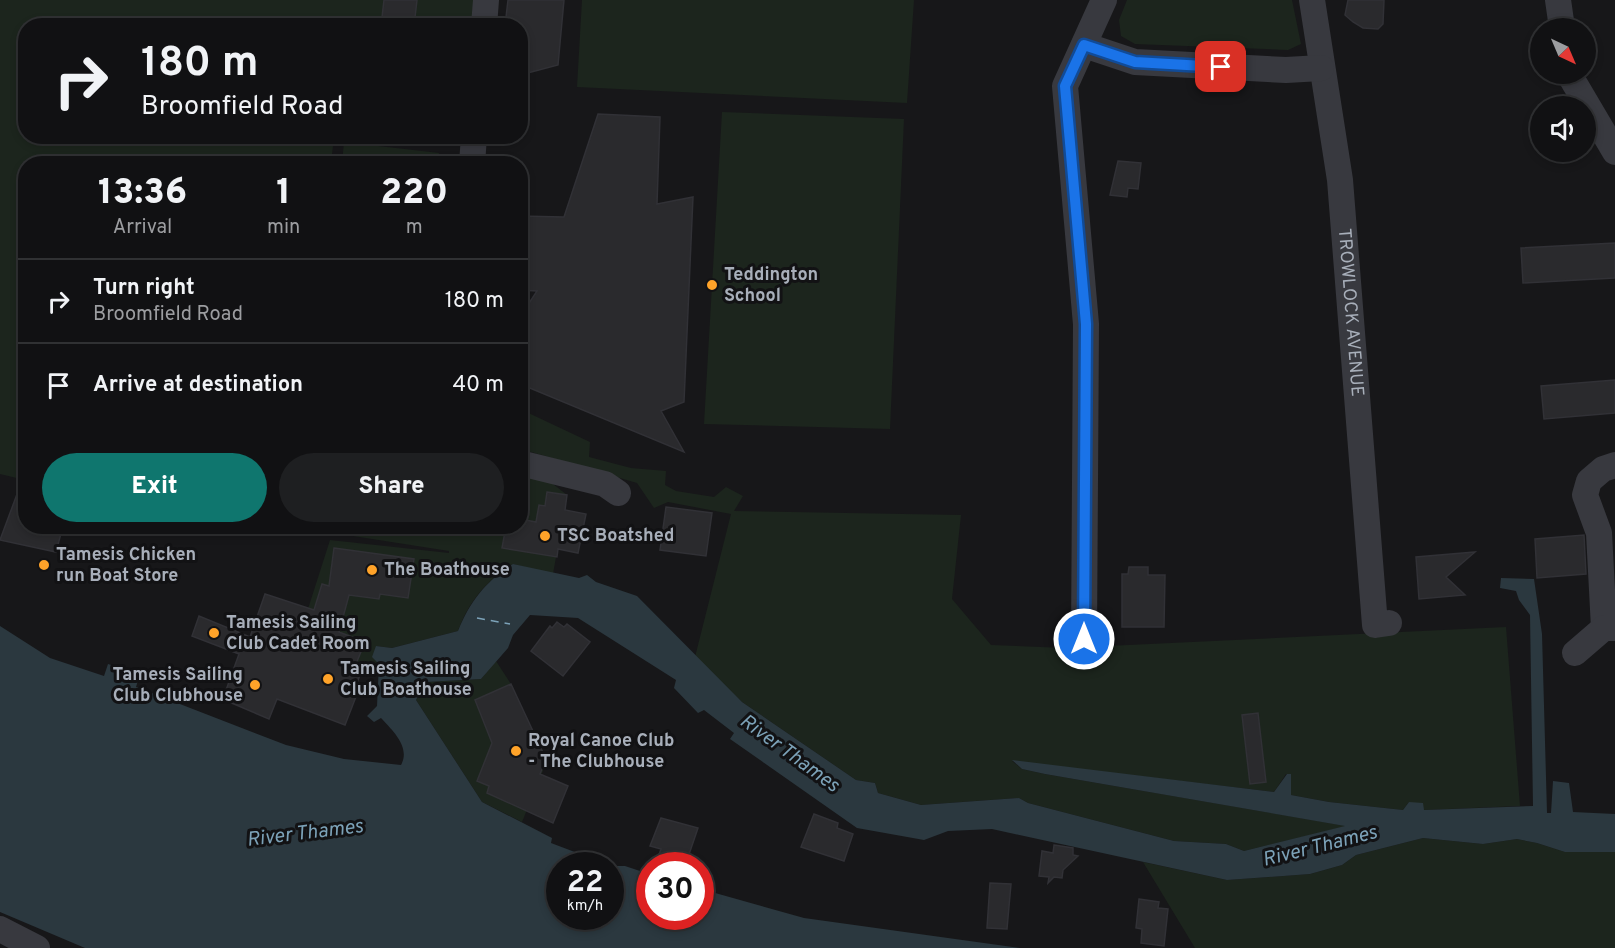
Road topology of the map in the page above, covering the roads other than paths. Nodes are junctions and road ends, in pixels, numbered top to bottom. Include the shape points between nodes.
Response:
1 (486, 0) edge
2 (1104, 0) edge
3 (1312, 0) edge
4 (1558, 0) edge
5 (485, 18) edge
6 (1561, 18) edge
7 (1084, 45) junction
8 (1321, 68) junction
9 (1575, 84) edge
10 (1615, 152) edge
11 (528, 465) edge
12 (1615, 465) edge
13 (618, 493) dead end
14 (1376, 625) dead end
15 (1609, 628) edge
16 (1083, 639) dead end
17 (1575, 653) dead end
18 (0, 929) edge
19 (37, 948) edge

1 - 5 street
2 - 7 street
3 - 8 street, TROWLOCK AVENUE
4 - 6 street
7 - 8 street via 1135,62 1286,70
7 - 16 street via 1065,86 1086,324
8 - 14 street, TROWLOCK AVENUE via 1341,180
9 - 10 street
11 - 13 street via 605,484
12 - 15 street via 1603,469 1589,482 1585,495 1599,533
15 - 17 street
18 - 19 street

